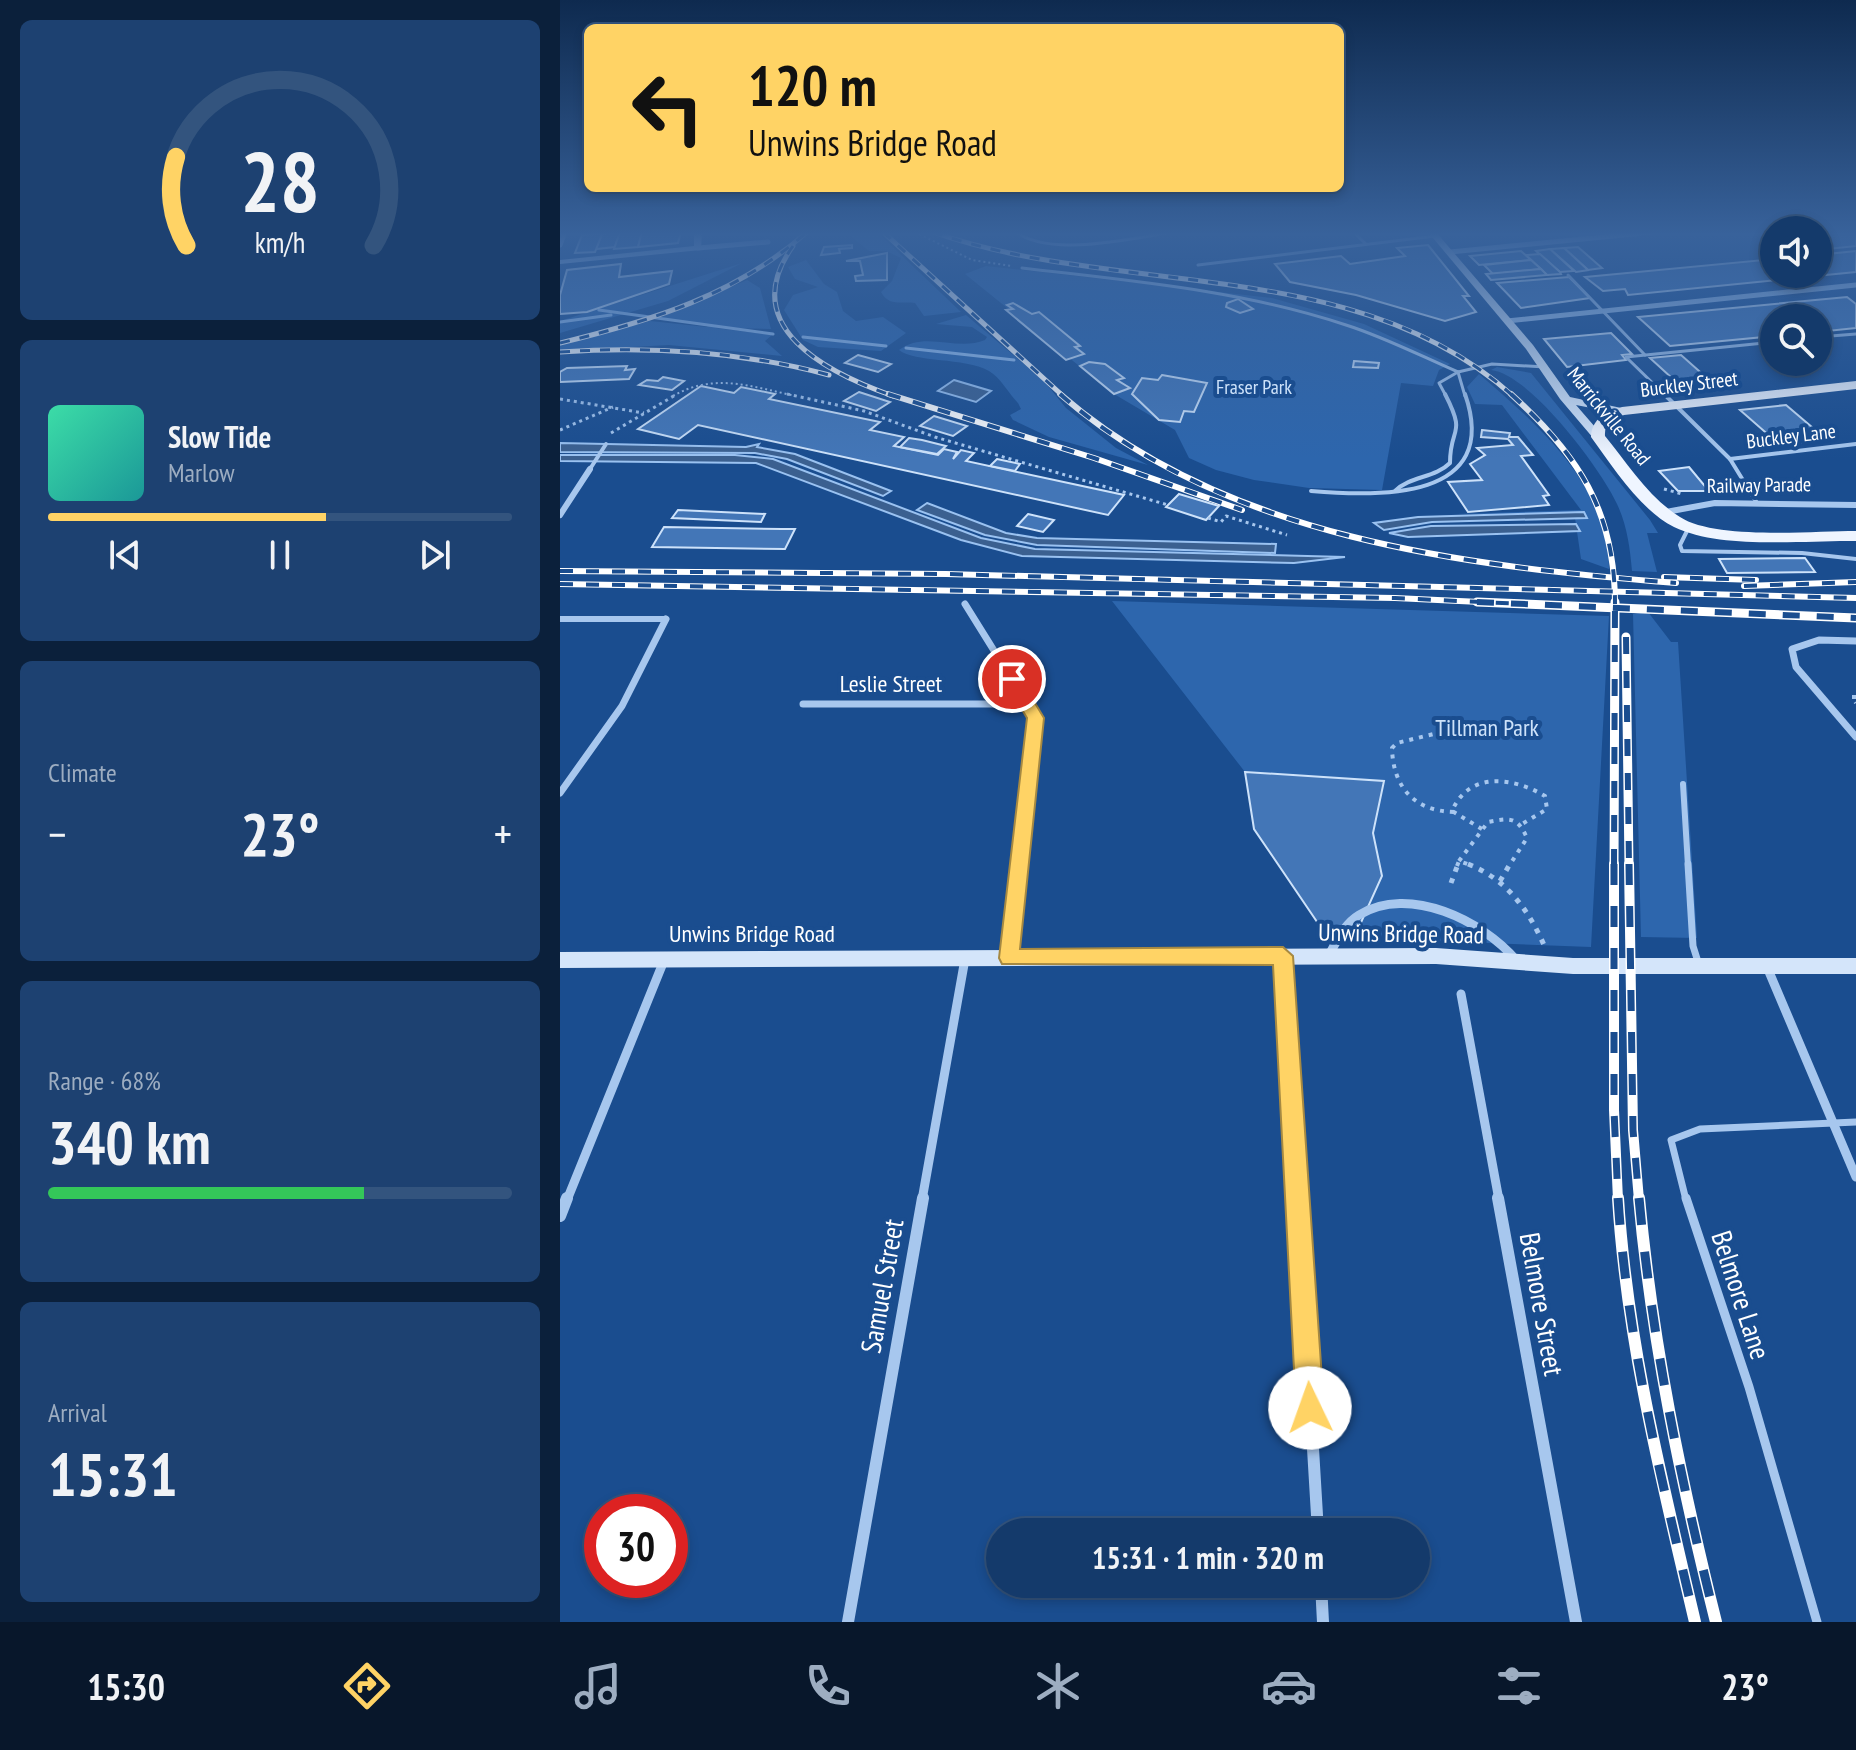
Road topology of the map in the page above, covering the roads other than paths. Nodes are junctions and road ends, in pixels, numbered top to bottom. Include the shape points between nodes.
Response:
1 (1285, 308) edge
2 (1496, 308) edge
3 (1601, 308) edge
4 (1636, 308) edge
5 (1604, 311) junction
6 (1507, 321) junction
7 (1856, 334) edge
8 (1832, 336) edge
9 (1760, 343) edge
10 (1645, 355) junction
11 (1545, 367) junction
12 (1458, 372) junction
13 (1856, 385) edge
14 (1564, 397) junction
15 (1675, 405) junction
16 (1622, 411) junction
17 (1598, 437) junction
18 (606, 444) dead end
19 (1856, 444) edge
20 (1730, 459) junction
21 (590, 469) joint
22 (1311, 491) dead end
23 (1394, 492) junction
24 (1757, 503) junction
25 (1856, 505) edge
26 (1666, 512) junction
27 (560, 515) edge
28 (1689, 527) junction
29 (1856, 536) edge
30 (1856, 559) edge
31 (965, 604) dead end
32 (560, 619) edge
33 (666, 619) joint
34 (1856, 641) edge
35 (803, 704) dead end
36 (1027, 704) junction
37 (1856, 737) edge
38 (1683, 784) dead end
39 (560, 793) edge
40 (1283, 956) junction
41 (1329, 956) junction
42 (665, 958) junction
43 (965, 958) junction
44 (1009, 958) junction
45 (560, 960) edge
46 (1517, 962) junction
47 (1856, 966) edge
48 (1767, 967) junction
49 (1700, 968) junction
50 (1461, 994) dead end
51 (1833, 1122) junction
52 (1856, 1122) edge
53 (1856, 1177) edge
54 (560, 1216) edge
55 (1317, 1518) edge
56 (1322, 1598) edge
57 (848, 1622) edge
58 (1323, 1622) edge
59 (1576, 1622) edge
60 (1817, 1622) edge

1 - 12 lane via 1347,325
2 - 6 main road, Marrickville Road
3 - 5 lane
4 - 5 street
5 - 6 street
5 - 10 lane
6 - 11 main road, Marrickville Road
7 - 8 lane
9 - 10 lane
10 - 15 lane, Buckley Lane via 1626,357
11 - 12 lane via 1492,364
11 - 14 main road, Marrickville Road
12 - 23 lane via 1472,422 1465,460 1441,482
12 - 23 lane via 1439,383 1458,420 1450,463
13 - 15 main road, Buckley Street
14 - 16 main road, Buckley Street
14 - 17 main road, Marrickville Road
15 - 16 main road, Buckley Street
15 - 20 lane, Buckley Lane
16 - 17 main road, Buckley Street via 1600,424
17 - 26 main road, Marrickville Road
18 - 21 lane
19 - 20 lane, Buckley Lane
20 - 24 lane, Buckley Lane
21 - 27 street
22 - 23 lane
24 - 25 street, Railway Parade
24 - 26 street, Railway Parade
26 - 28 main road, Railway Parade
28 - 29 main road, Railway Parade
28 - 30 lane via 1682,551
31 - 36 street
32 - 33 lane
33 - 39 street via 622,706
34 - 37 street via 1809,642 1792,649 1791,656
35 - 36 street, Leslie Street
36 - 44 street via 1036,718
38 - 49 lane via 1693,946
40 - 41 main road, Unwins Bridge Road
40 - 44 main road, Unwins Bridge Road
40 - 55 street
41 - 46 main road, Unwins Bridge Road
41 - 46 street via 1346,926 1361,913 1412,906 1467,920 1493,935
42 - 43 main road, Unwins Bridge Road
42 - 45 main road, Unwins Bridge Road
42 - 54 street
43 - 44 main road, Unwins Bridge Road
43 - 57 street, Samuel Street
46 - 49 main road, Unwins Bridge Road
47 - 48 main road, Unwins Bridge Road
48 - 49 main road, Unwins Bridge Road
48 - 51 street
50 - 59 street, Belmore Street
51 - 52 lane
51 - 53 street
51 - 60 lane, Belmore Lane via 1700,1129 1671,1140
56 - 58 street

